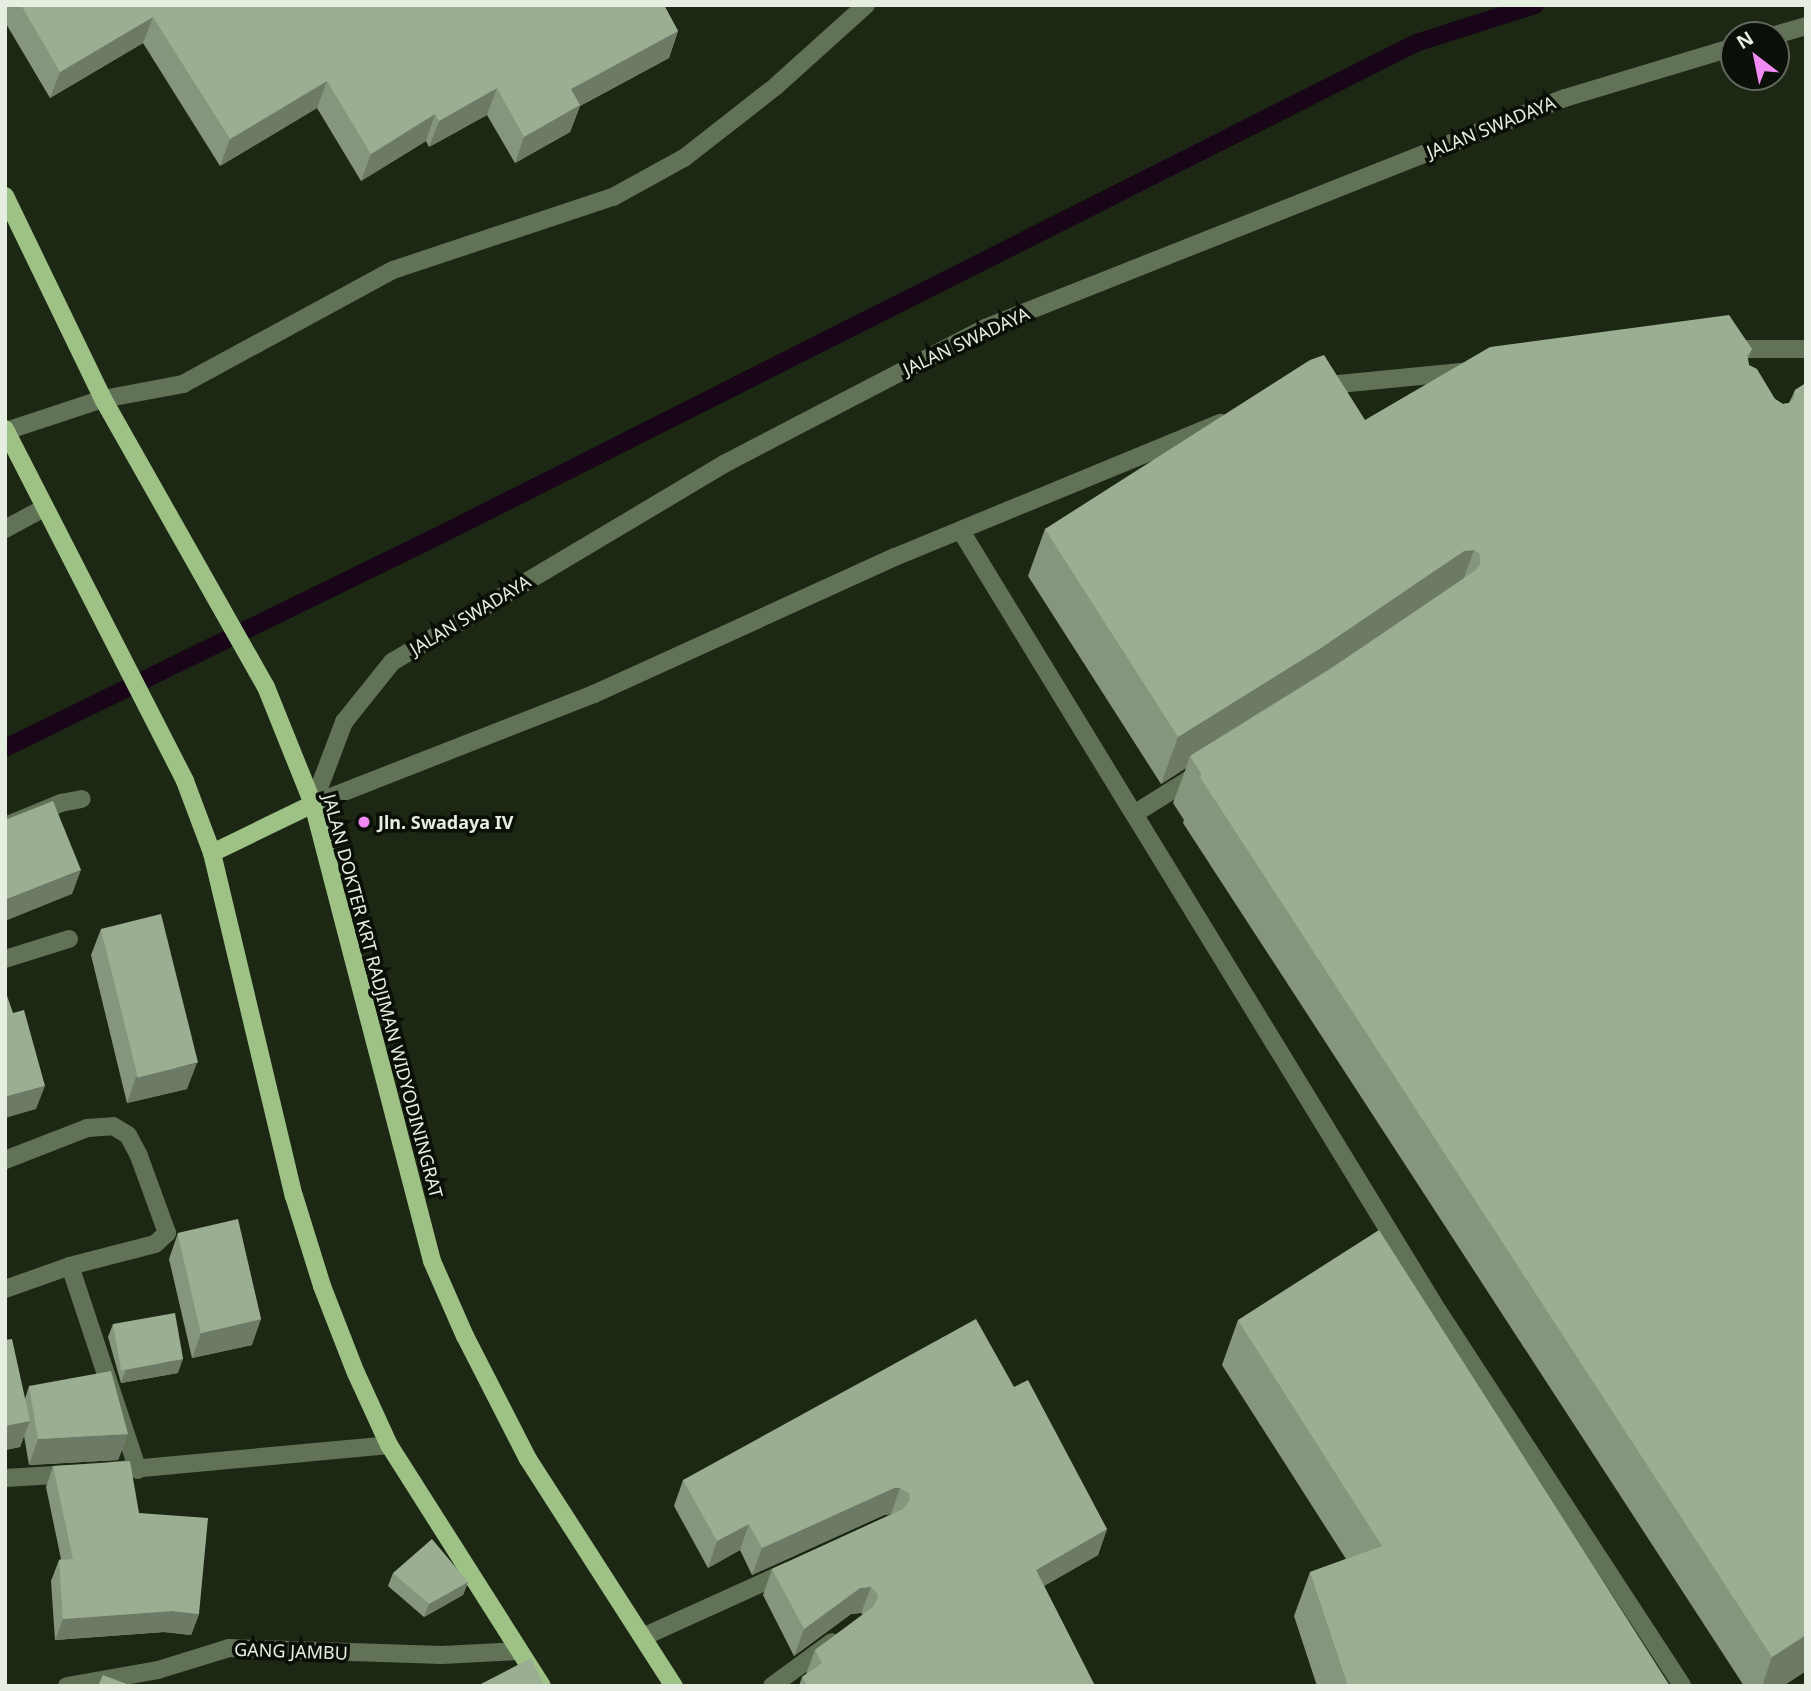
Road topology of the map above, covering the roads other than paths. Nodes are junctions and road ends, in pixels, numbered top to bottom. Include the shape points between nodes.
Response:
1 (866, 5) edge
2 (1720, 51) edge
3 (5, 196) edge
4 (1714, 348) edge
5 (1806, 349) edge
6 (1485, 369) edge
7 (1296, 394) edge
8 (103, 399) junction
9 (1231, 419) edge
10 (6, 430) edge
11 (44, 508) junction
12 (5, 529) edge
13 (961, 531) junction
14 (1208, 767) edge
15 (82, 799) dead end
16 (313, 804) junction
17 (1134, 814) junction
18 (5, 826) edge
19 (212, 853) junction
20 (69, 939) dead end
21 (5, 960) edge
22 (5, 1160) edge
23 (70, 1266) junction
24 (5, 1289) edge
25 (390, 1445) junction
26 (138, 1469) junction
27 (5, 1478) edge
28 (803, 1564) edge
29 (846, 1631) edge
30 (645, 1636) junction
31 (519, 1651) junction
32 (67, 1686) edge
33 (542, 1686) edge
34 (674, 1686) edge
35 (772, 1686) edge
36 (1682, 1686) edge

1 - 8 street via 776,86 684,158 613,197 393,270 183,384
2 - 16 street, JALAN SWADAYA via 1565,98 985,328 724,464 392,662 344,722
3 - 8 main road, JALAN DOKTER KRT RADJIMAN WIDYODININGRAT
4 - 5 street
6 - 7 street via 1322,384
8 - 10 street
8 - 16 main road, JALAN DOKTER KRT RADJIMAN WIDYODININGRAT via 266,687
9 - 13 street
10 - 11 main road
11 - 12 street
11 - 19 main road via 185,781
13 - 16 street via 594,694
13 - 17 street
14 - 17 street
15 - 18 street
16 - 19 main road
16 - 30 main road, JALAN DOKTER KRT RADJIMAN WIDYODININGRAT via 432,1261 528,1459 604,1581
17 - 36 street via 1438,1311
19 - 25 main road via 298,1209 322,1286
20 - 21 street
22 - 23 street via 87,1128 113,1126 128,1135 167,1233 156,1244
23 - 24 street
23 - 26 street
25 - 26 street
25 - 31 main road
26 - 27 street
28 - 30 street
29 - 35 street
30 - 34 main road, JALAN DOKTER KRT RADJIMAN WIDYODININGRAT
31 - 32 street, GANG JAMBU via 442,1656 229,1648 158,1670
31 - 33 main road

